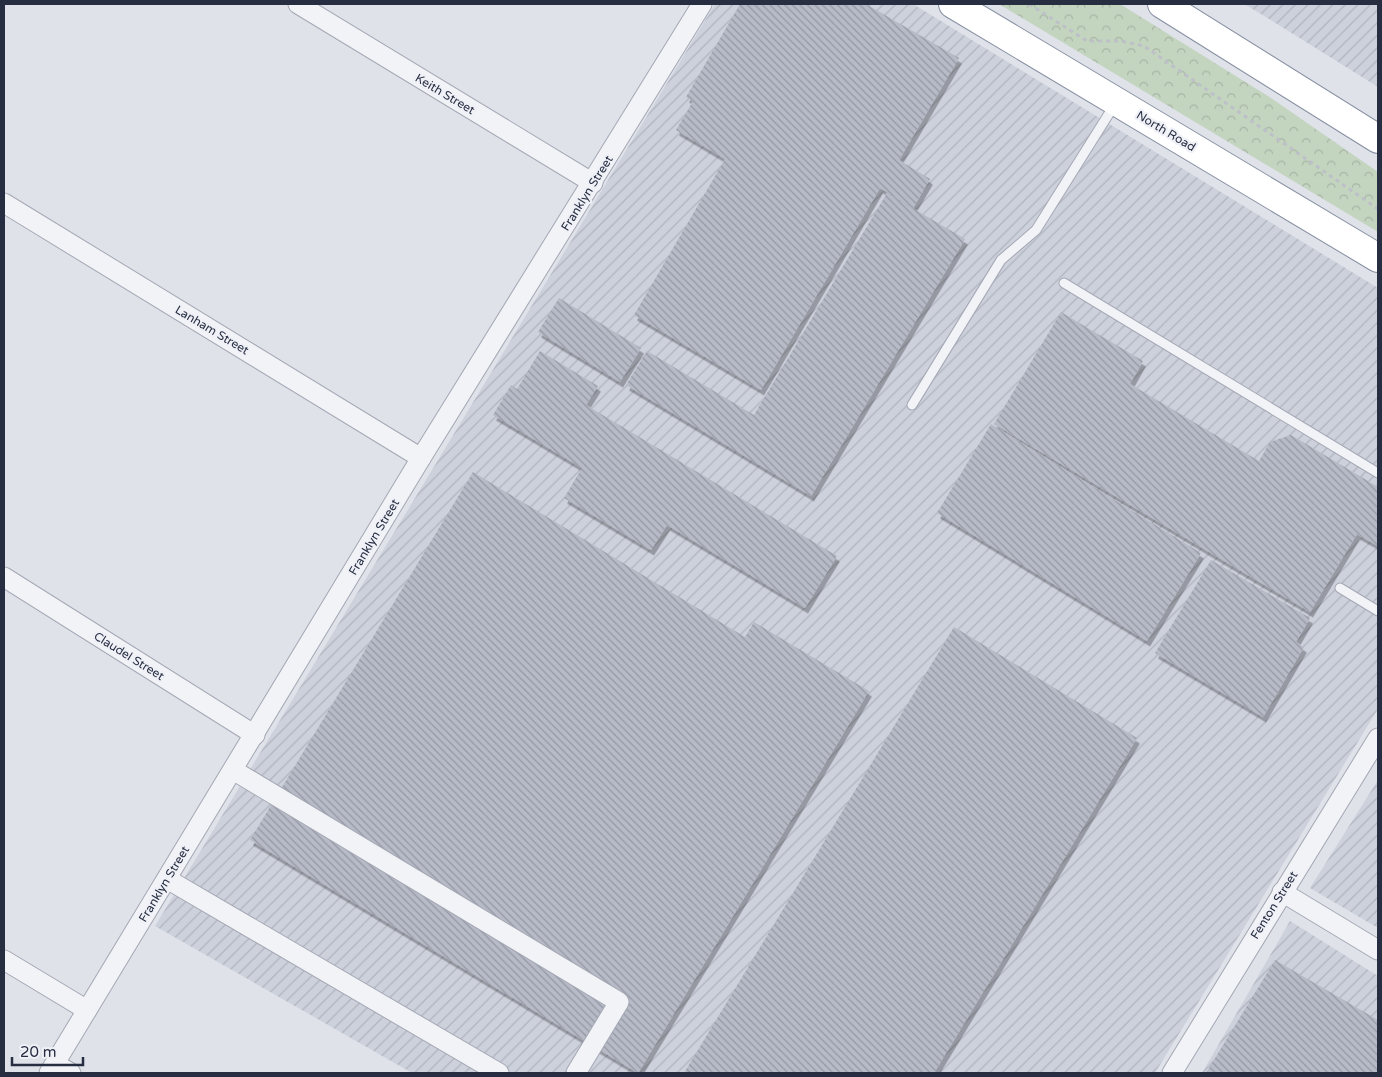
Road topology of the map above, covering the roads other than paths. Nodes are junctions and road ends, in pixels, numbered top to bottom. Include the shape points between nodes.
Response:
1 (298, 4) edge
2 (702, 4) edge
3 (953, 4) edge
4 (1162, 4) edge
5 (1117, 102) junction
6 (1378, 139) edge
7 (593, 184) junction
8 (4, 202) edge
9 (1378, 258) edge
10 (1064, 283) dead end
11 (912, 405) dead end
12 (421, 458) junction
13 (1378, 473) edge
14 (4, 578) edge
15 (1340, 588) dead end
16 (1378, 611) edge
17 (255, 735) junction
18 (1378, 738) edge
19 (233, 770) junction
20 (167, 879) junction
21 (1282, 892) junction
22 (1378, 950) edge
23 (4, 960) edge
24 (87, 1010) junction
25 (58, 1070) edge
26 (499, 1073) edge
27 (576, 1073) edge
28 (1172, 1073) edge

1 - 7 street, Keith Street
2 - 7 street, Franklyn Street
3 - 5 highway, North Road
4 - 6 highway
5 - 9 highway, North Road
5 - 11 lane via 1036,230 1001,260
7 - 12 street, Franklyn Street
8 - 12 street, Lanham Street
10 - 13 lane
12 - 17 street, Franklyn Street
14 - 17 street, Claudel Street
15 - 16 lane
17 - 19 street, Franklyn Street
18 - 21 street, Fenton Street
19 - 20 street, Franklyn Street
19 - 27 street via 619,1002
20 - 24 street, Franklyn Street
20 - 26 street
21 - 22 street
21 - 28 street, Fenton Street
23 - 24 street
24 - 25 street, Franklyn Street

